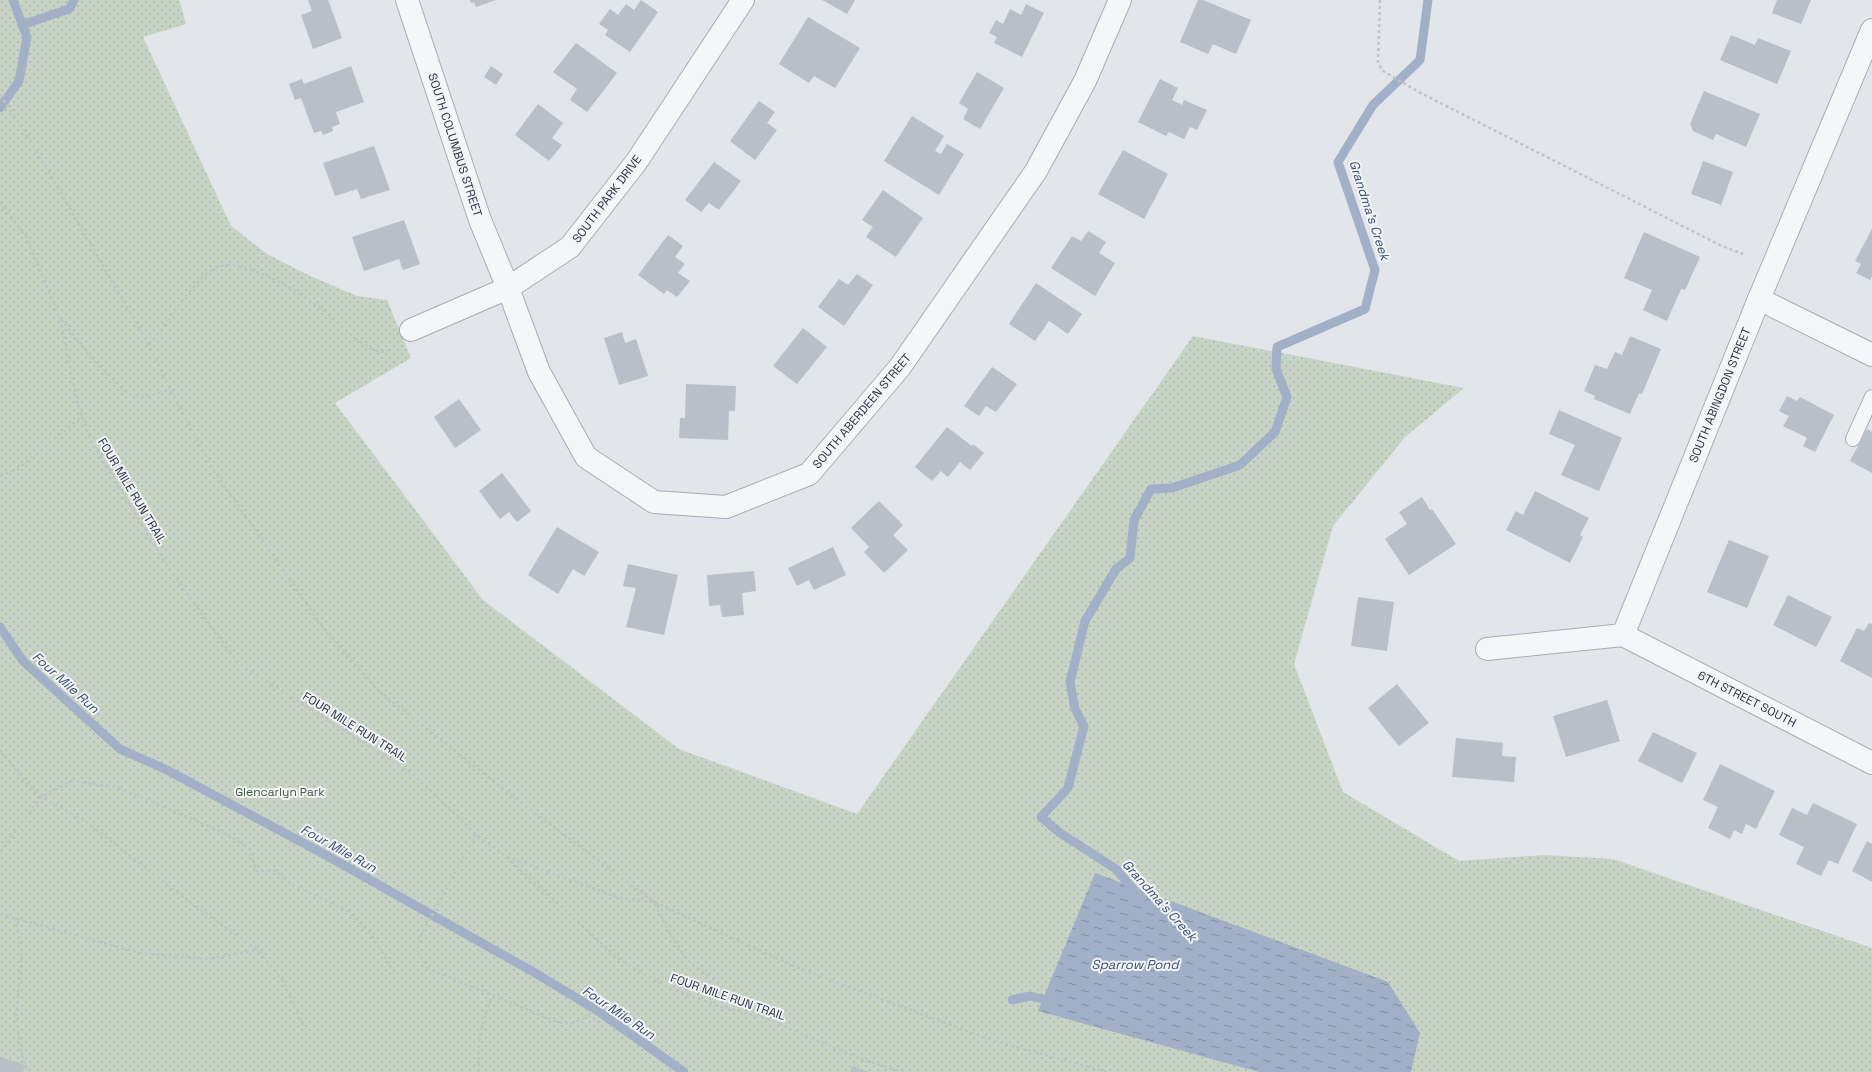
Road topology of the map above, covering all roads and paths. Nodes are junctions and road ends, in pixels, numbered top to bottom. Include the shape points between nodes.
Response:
1 (407, 0) edge
2 (743, 0) edge
3 (1120, 0) edge
4 (1380, 0) edge
5 (1872, 30) edge
6 (0, 95) edge
7 (0, 202) edge
8 (1743, 254) dead end
9 (508, 288) junction
10 (1759, 299) junction
11 (60, 319) junction
12 (411, 330) joint
13 (149, 345) junction
14 (1872, 356) edge
15 (170, 390) junction
16 (1872, 397) edge
17 (82, 416) junction
18 (1853, 439) dead end
19 (0, 476) edge
20 (1623, 635) junction
21 (1487, 650) dead end
22 (0, 750) edge
23 (1872, 762) edge
24 (41, 797) junction
25 (476, 834) junction
26 (0, 852) edge
27 (505, 856) junction
28 (654, 902) junction
29 (0, 914) edge
30 (15, 918) junction
31 (258, 950) junction
32 (395, 973) dead end
33 (492, 996) junction
34 (767, 1019) junction
35 (602, 1023) dead end
36 (305, 1029) dead end
37 (28, 1072) edge
38 (479, 1072) edge
39 (903, 1072) edge
40 (1108, 1072) edge

1 - 9 street, SOUTH COLUMBUS STREET via 480,220
2 - 9 street, SOUTH PARK DRIVE via 637,161 570,247
3 - 9 street, SOUTH ABERDEEN STREET via 1085,81 1036,170 900,368 810,474 726,507 654,502 586,457 539,372
4 - 8 path via 1378,64 1383,71 1419,92 1722,246
5 - 10 street, SOUTH ABINGDON STREET
6 - 13 path via 27,135
7 - 11 path, FOUR MILE RUN TRAIL via 27,238
9 - 12 street, SOUTH PARK DRIVE
10 - 14 street
10 - 20 street, SOUTH ABINGDON STREET
11 - 15 path via 95,362 128,394 146,397
11 - 17 path, FOUR MILE RUN TRAIL
12 - 13 path via 392,349 386,352 374,350 304,296 249,268 236,265 217,267 202,278
13 - 15 path
15 - 28 path via 219,478 327,633 380,692 514,798
16 - 18 lane
17 - 19 path via 18,469
17 - 25 path, FOUR MILE RUN TRAIL via 92,443 170,569 238,663 414,775
20 - 21 street
20 - 23 street, 6TH STREET SOUTH
22 - 24 path
24 - 26 path
24 - 31 path via 85,821 191,903
24 - 32 path via 72,781 117,787 227,834 250,849 256,871 276,871 291,884 348,911 370,933
25 - 27 path, FOUR MILE RUN TRAIL
25 - 33 path via 421,935 417,950 427,968
27 - 28 path via 620,898
27 - 34 path, FOUR MILE RUN TRAIL via 620,960 669,988
28 - 34 path via 687,960
28 - 40 path via 796,967 991,1040
29 - 30 path
30 - 31 path via 140,953 208,959
30 - 37 path via 22,952 16,1016 22,1055
31 - 36 path via 283,981
33 - 35 path via 556,1022 571,1024 588,1016
33 - 38 path via 481,1024 477,1051
34 - 39 path, FOUR MILE RUN TRAIL via 862,1059

